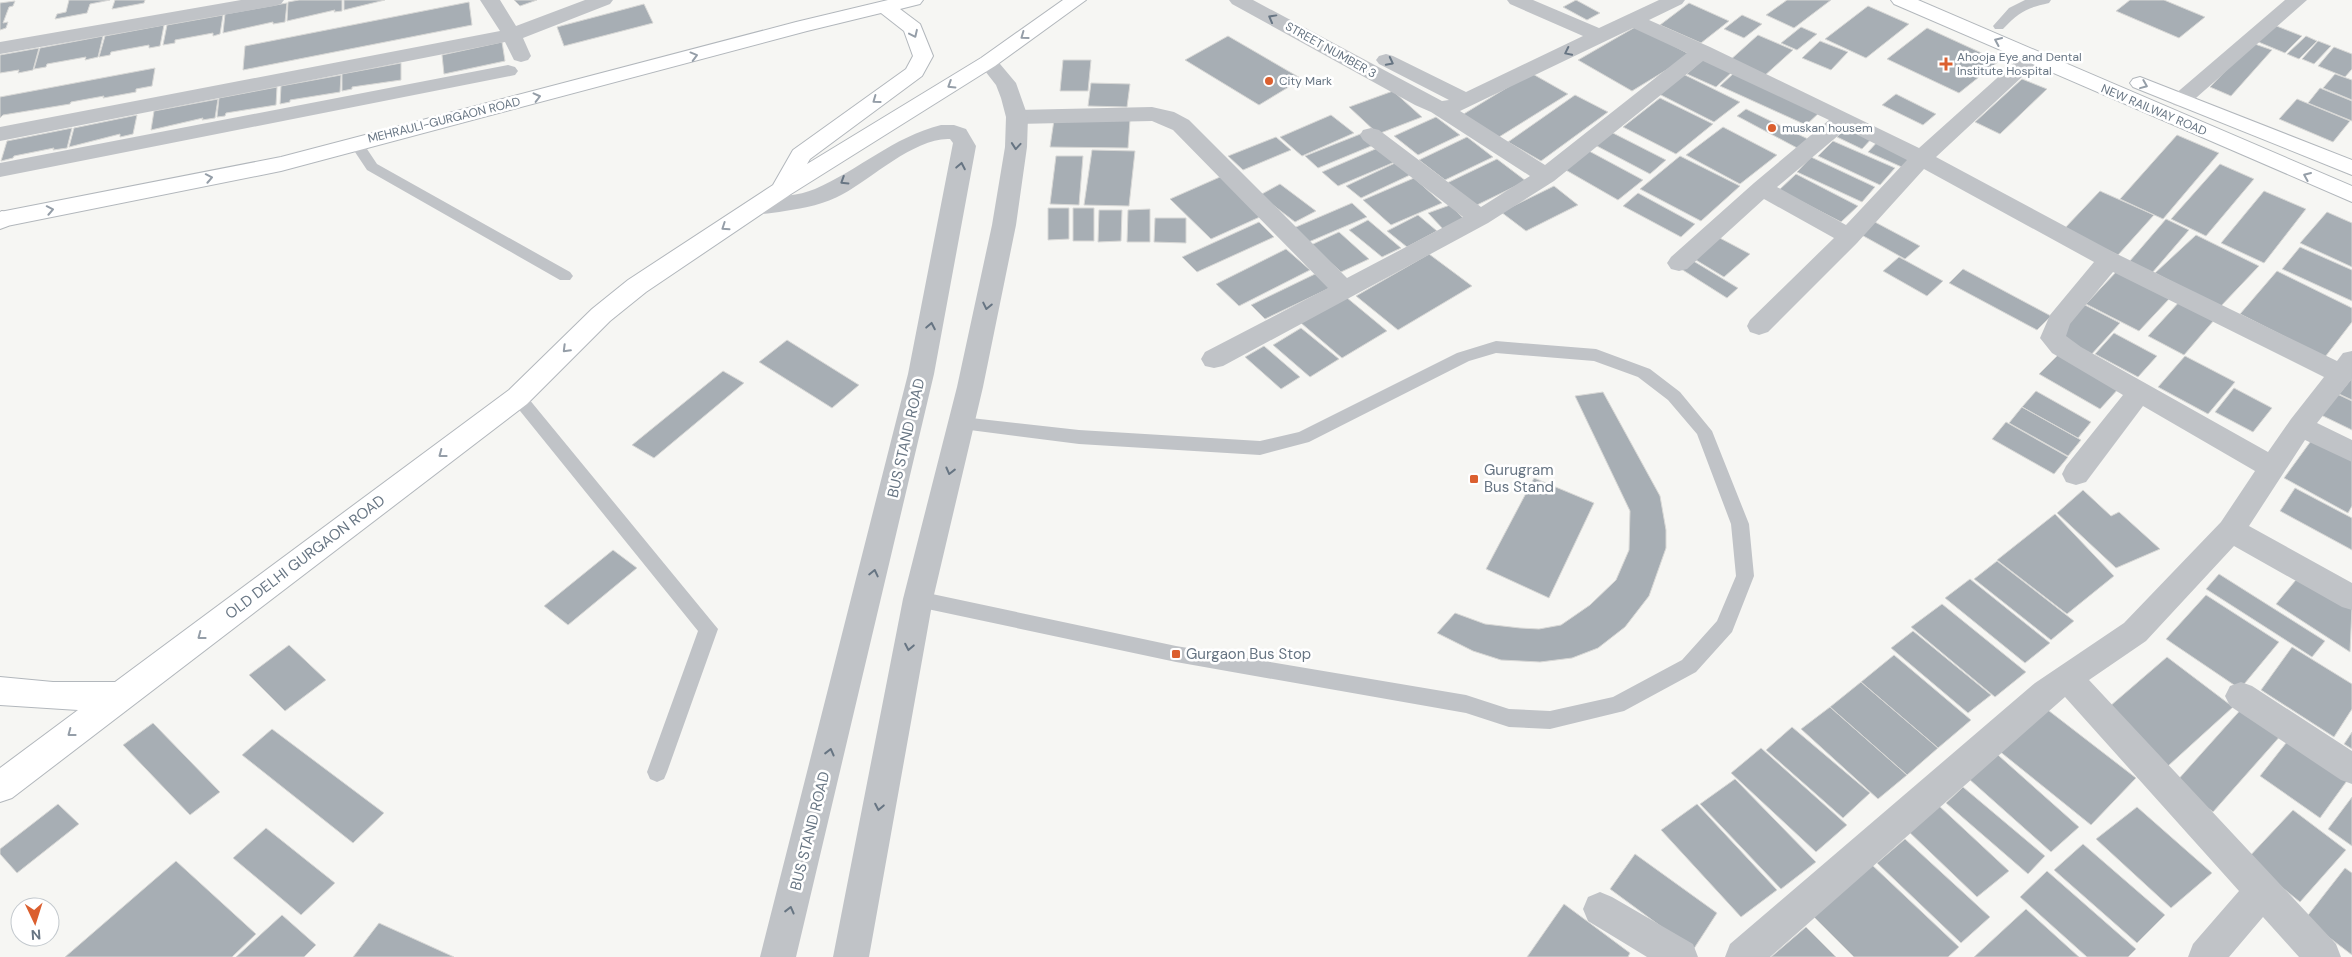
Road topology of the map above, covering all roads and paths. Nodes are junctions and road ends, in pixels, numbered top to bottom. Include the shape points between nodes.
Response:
1 (270, 0) edge
2 (490, 0) edge
3 (603, 0) edge
4 (913, 0) edge
5 (1076, 0) edge
6 (1239, 0) edge
7 (1269, 0) edge
8 (1517, 0) edge
9 (1675, 0) edge
10 (1901, 0) edge
11 (1935, 0) edge
12 (2045, 0) edge
13 (2297, 0) edge
14 (881, 3) edge
15 (1633, 20) junction
16 (1999, 26) junction
17 (512, 35) junction
18 (1600, 36) junction
19 (0, 48) edge
20 (1702, 51) junction
21 (2032, 57) junction
22 (988, 62) junction
23 (1466, 100) junction
24 (2182, 100) junction
25 (1431, 104) junction
26 (1018, 117) junction
27 (1844, 118) junction
28 (0, 134) edge
29 (1372, 135) dead end
30 (356, 143) junction
31 (1921, 158) junction
32 (2352, 168) edge
33 (0, 170) edge
34 (1546, 176) junction
35 (1762, 188) junction
36 (783, 189) junction
37 (2352, 195) edge
38 (755, 207) junction
39 (1480, 218) junction
40 (1, 220) edge
41 (1849, 237) junction
42 (2109, 260) junction
43 (1679, 263) dead end
44 (565, 276) dead end
45 (1343, 289) junction
46 (1759, 326) dead end
47 (1214, 359) dead end
48 (2347, 367) edge
49 (2140, 391) junction
50 (518, 398) junction
51 (962, 423) junction
52 (2300, 426) junction
53 (2352, 452) edge
54 (2273, 468) junction
55 (2076, 474) dead end
56 (2231, 530) junction
57 (2352, 598) edge
58 (918, 599) junction
59 (2068, 680) junction
60 (0, 691) edge
61 (120, 696) junction
62 (2240, 696) dead end
63 (2352, 769) edge
64 (657, 772) dead end
65 (0, 787) edge
66 (2262, 892) junction
67 (1600, 909) dead end
68 (778, 957) edge
69 (851, 957) edge
70 (1680, 957) edge
71 (1743, 957) edge
72 (2206, 957) edge
73 (2323, 957) edge

1 - 19 street
2 - 17 street
3 - 17 street
4 - 14 main road, MEHRAULI-GURGAON ROAD
5 -> 22 main road, OLD DELHI GURGAON ROAD
25 -> 6 street, STREET NUMBER 3
7 -> 23 street
8 - 18 street
9 - 15 street
21 -> 10 main road, NEW RAILWAY ROAD
11 - 16 main road, NEW RAILWAY ROAD
12 - 16 lane via 2020,5
13 - 24 street
30 -> 14 main road, MEHRAULI-GURGAON ROAD
14 -> 36 main road via 913,28 923,56 915,72 801,156
15 - 18 street
15 - 20 street
16 -> 24 main road, NEW RAILWAY ROAD
17 - 28 street
17 - 33 street via 514,64
18 -> 23 street
20 - 27 street
20 - 34 street
21 - 31 street
37 -> 21 main road, NEW RAILWAY ROAD
22 - 26 street via 1006,83
22 -> 36 main road, OLD DELHI GURGAON ROAD
23 - 25 street via 1451,107
24 - 32 main road, NEW RAILWAY ROAD
25 - 34 street, STREET NUMBER 3
26 - 45 street via 1152,114 1166,117 1181,125
26 -> 51 street via 1004,225
27 - 31 street
27 - 35 street
29 - 39 street
40 -> 30 main road, MEHRAULI-GURGAON ROAD via 281,164
30 - 44 lane via 372,167
31 - 41 street
31 - 42 street
34 - 39 street
35 - 41 street
35 - 43 street
36 - 38 main road, OLD DELHI GURGAON ROAD
38 -> 50 main road, OLD DELHI GURGAON ROAD via 637,286 601,315
68 -> 38 street, BUS STAND ROAD via 922,374 965,146 962,136 944,130 912,141 824,194 794,203
39 - 45 street
41 - 46 street
42 - 48 street
42 - 49 street via 2059,321 2053,338 2072,354
45 - 47 street
48 - 52 street
49 - 54 street
49 - 55 street
50 -> 61 main road, OLD DELHI GURGAON ROAD
50 - 64 lane via 708,628
51 -> 58 street
51 - 58 lane via 1079,437 1260,448 1303,437 1463,357 1496,347 1596,355 1644,373 1674,396 1704,431 1740,524 1745,576 1726,626 1688,666 1618,705 1550,720 1509,718 1466,704 1176,654
52 - 53 street
52 - 54 street
54 - 56 street
56 - 57 street
56 - 59 street via 2135,632
58 -> 69 street
59 - 66 street
59 - 71 street via 2046,693
60 - 61 main road via 53,696
61 -> 65 main road, OLD DELHI GURGAON ROAD
62 - 63 street
66 - 72 street
66 - 73 street
67 - 70 street

